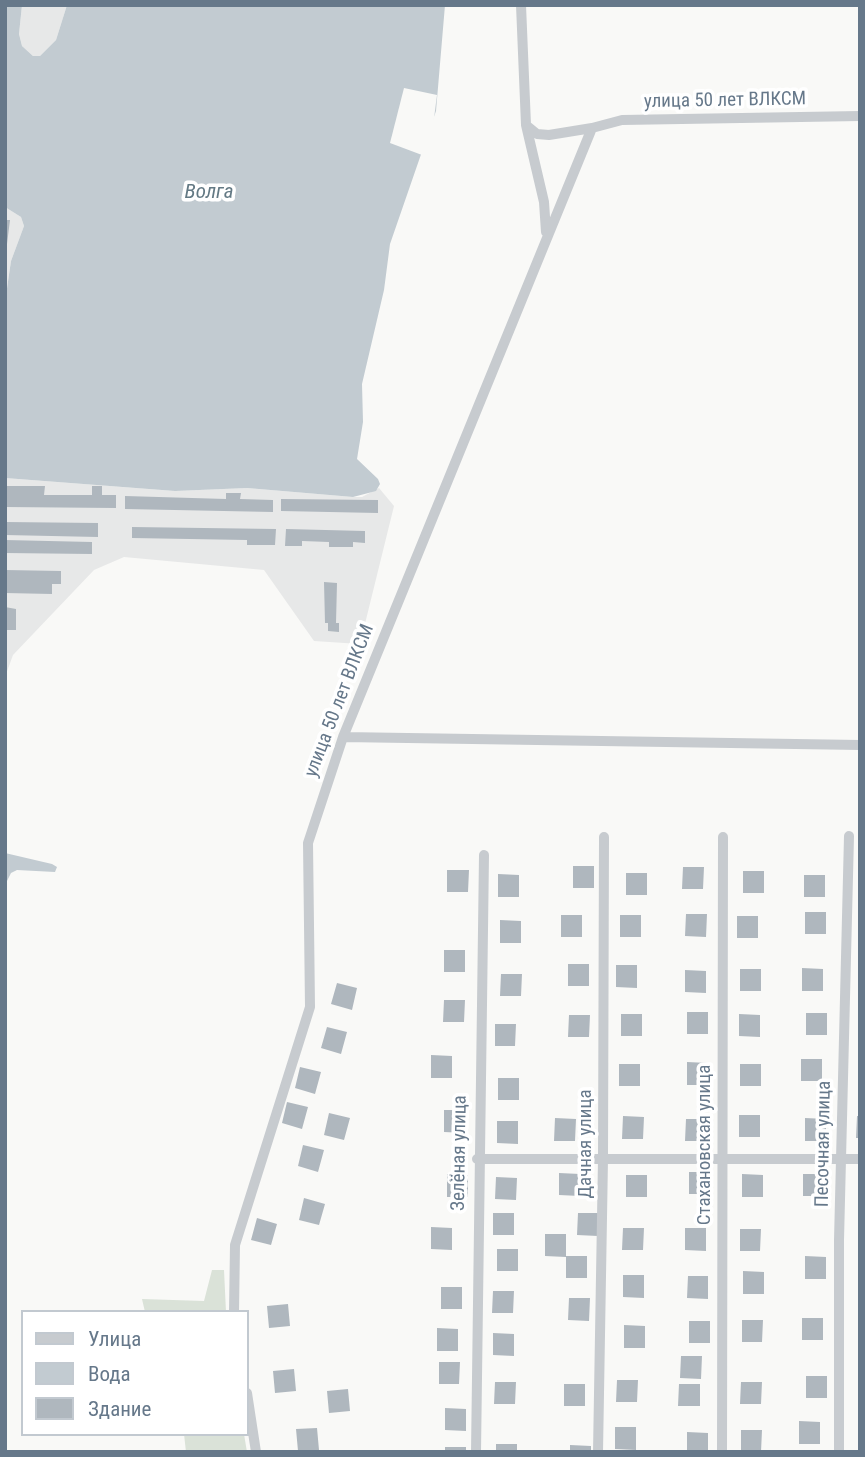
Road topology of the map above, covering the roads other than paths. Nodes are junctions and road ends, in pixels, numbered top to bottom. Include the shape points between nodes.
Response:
1 (521, 5) edge
2 (860, 116) edge
3 (526, 125) junction
4 (592, 128) junction
5 (546, 235) junction
6 (342, 737) junction
7 (860, 745) edge
8 (849, 836) dead end
9 (604, 837) dead end
10 (723, 838) dead end
11 (484, 855) dead end
12 (477, 1159) junction
13 (603, 1159) junction
14 (723, 1159) junction
15 (841, 1159) junction
16 (860, 1159) edge
17 (234, 1310) edge
18 (248, 1400) edge
19 (256, 1452) edge
20 (476, 1452) edge
21 (598, 1452) edge
22 (722, 1452) edge
23 (839, 1452) edge

1 - 3 street
2 - 4 street, улица 50 лет ВЛКСМ via 622,120
3 - 4 street, улица 50 лет ВЛКСМ via 537,134 549,135
3 - 5 street via 544,202
4 - 5 street, улица 50 лет ВЛКСМ
5 - 6 street, улица 50 лет ВЛКСМ
6 - 7 street
6 - 17 street, улица 50 лет ВЛКСМ via 308,843 310,1007 235,1245
8 - 15 street, Песочная улица
9 - 13 street, Дачная улица
10 - 14 street, Стахановская улица
11 - 12 street, Зелёная улица
12 - 13 street
12 - 20 street, Зелёная улица
13 - 14 street
13 - 21 street, Дачная улица
14 - 15 street
14 - 22 street, Стахановская улица
15 - 16 street
15 - 23 street, Песочная улица
18 - 19 street

